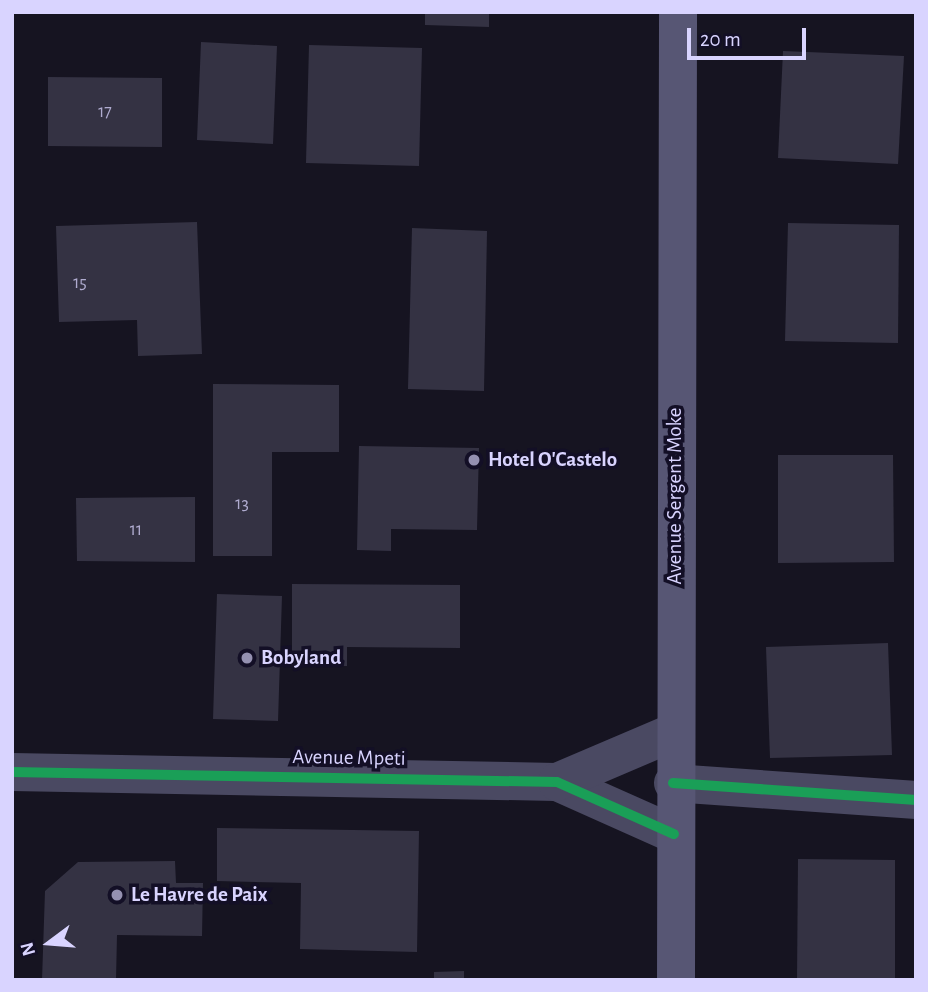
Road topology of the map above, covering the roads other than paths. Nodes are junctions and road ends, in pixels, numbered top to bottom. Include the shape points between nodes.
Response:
1 (678, 12) edge
2 (674, 732) junction
3 (12, 772) edge
4 (557, 782) junction
5 (673, 783) junction
6 (916, 800) edge
7 (674, 834) junction
8 (676, 980) edge

1 - 2 main road, Avenue Sergent Moke
2 - 4 street, Avenue Mpeti
2 - 5 main road, Avenue Sergent Moke
3 - 4 street, Avenue Mpeti
4 - 7 street, Avenue Mpeti
5 - 6 street
5 - 7 main road, Avenue Sergent Moke
7 - 8 main road, Avenue Sergent Moke

